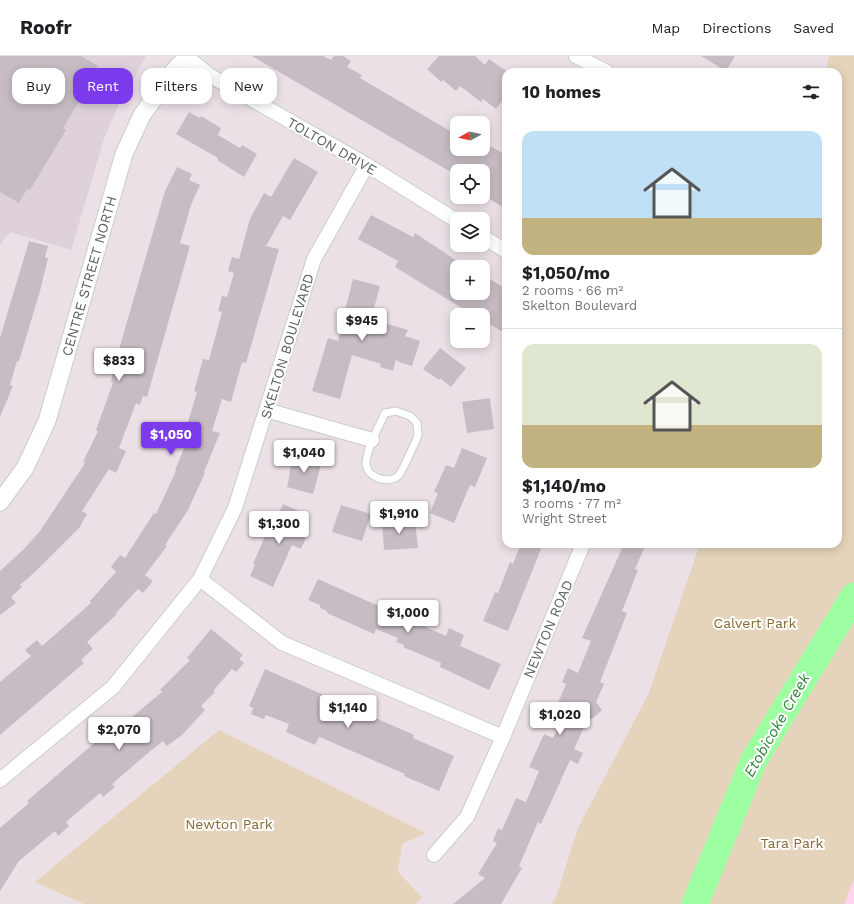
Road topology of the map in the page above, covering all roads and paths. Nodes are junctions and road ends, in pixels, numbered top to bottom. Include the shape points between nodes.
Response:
1 (576, 56) edge
2 (187, 57) edge
3 (599, 68) edge
4 (367, 165) junction
5 (450, 217) edge
6 (490, 241) edge
7 (502, 249) edge
8 (266, 410) junction
9 (372, 440) junction
10 (0, 502) edge
11 (581, 548) edge
12 (200, 579) junction
13 (503, 736) junction
14 (0, 780) edge
15 (434, 855) dead end

1 - 3 street
2 - 4 street, TOLTON DRIVE via 209,75
2 - 10 street, CENTRE STREET NORTH via 142,115 124,154 47,422 26,468
4 - 5 street, TOLTON DRIVE
4 - 8 street, SKELTON BOULEVARD via 314,259
6 - 7 street
8 - 9 street
8 - 12 street, SKELTON BOULEVARD via 235,508
9 - 9 lane via 366,464 370,473 381,479 391,480 400,476 418,436 417,422 410,416 396,411 385,413
11 - 13 street, NEWTON ROAD
12 - 13 street via 282,642
12 - 14 street, SKELTON BOULEVARD via 112,687
13 - 15 street, NEWTON ROAD via 467,817

